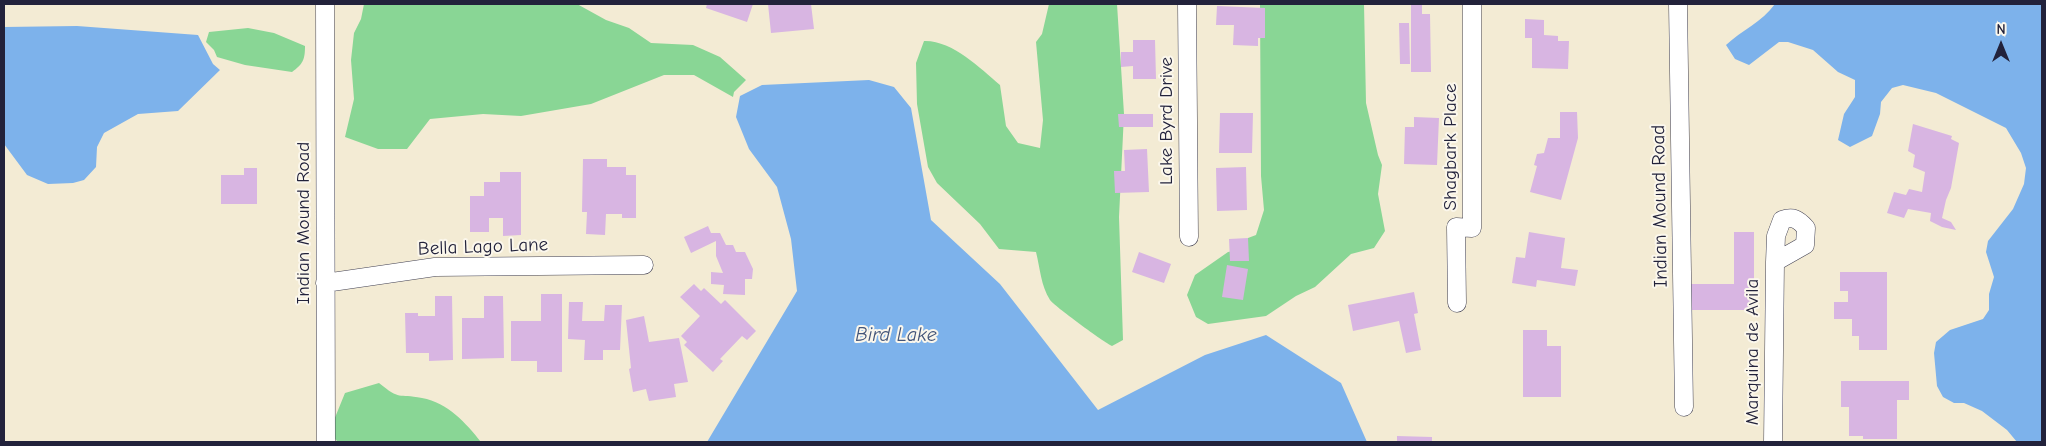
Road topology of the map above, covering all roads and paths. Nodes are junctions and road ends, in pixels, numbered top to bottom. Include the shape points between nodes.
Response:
1 (325, 4) edge
2 (1187, 4) edge
3 (1472, 4) edge
4 (1678, 4) edge
5 (1189, 237) dead end
6 (1775, 262) dead end
7 (644, 265) dead end
8 (325, 283) junction
9 (1456, 303) dead end
10 (1684, 407) dead end
11 (326, 442) edge
12 (1773, 442) edge

1 - 8 street, Indian Mound Road
2 - 5 street, Lake Byrd Drive
3 - 9 street, Shagbark Place via 1472,228 1456,227
4 - 10 street, Indian Mound Road
6 - 12 street, Marquina de Avila
7 - 8 street, Bella Lago Lane via 436,267
8 - 11 street, Indian Mound Road

